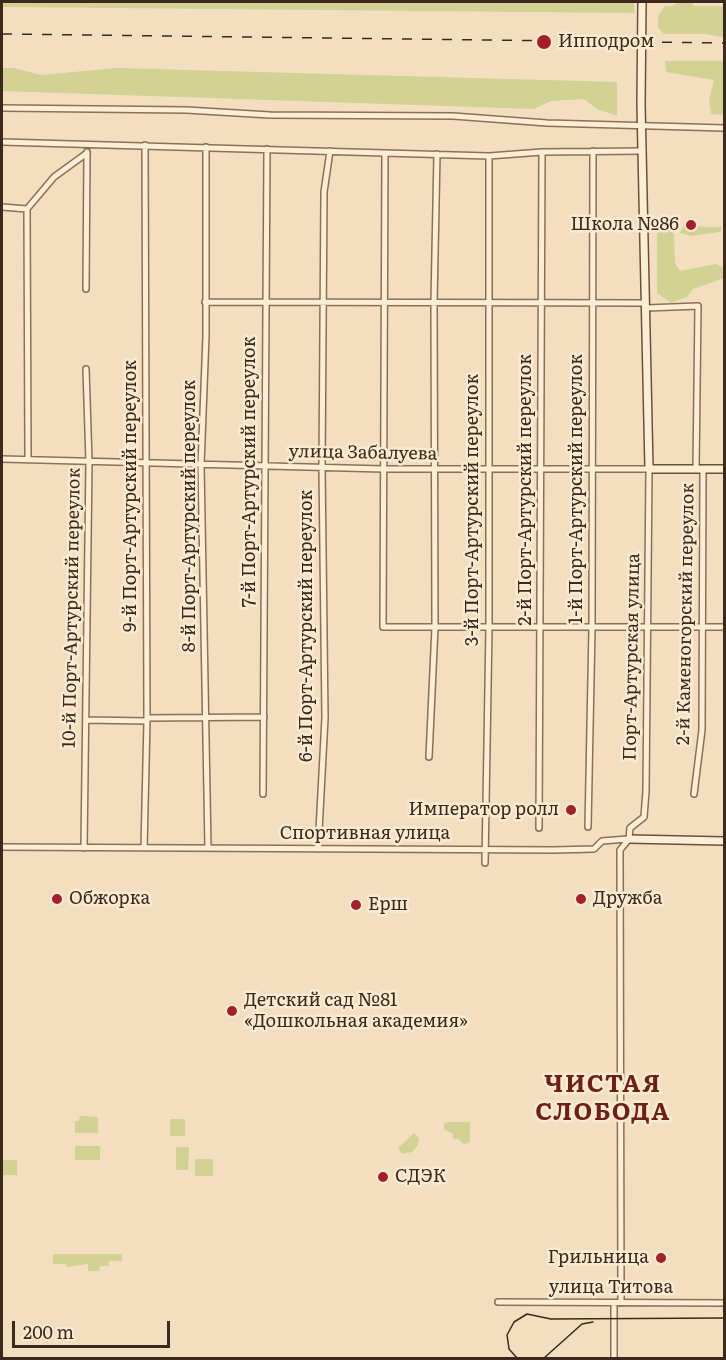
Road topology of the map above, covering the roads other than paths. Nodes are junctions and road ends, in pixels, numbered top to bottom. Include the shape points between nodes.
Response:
1 (642, 2) edge
2 (2, 108) edge
3 (642, 125) junction
4 (724, 128) edge
5 (2, 142) edge
6 (87, 144) junction
7 (145, 145) junction
8 (206, 147) junction
9 (267, 149) junction
10 (330, 151) junction
11 (643, 151) junction
12 (542, 152) junction
13 (593, 152) junction
14 (87, 153) junction
15 (385, 153) junction
16 (437, 154) junction
17 (489, 156) junction
18 (2, 207) edge
19 (27, 209) junction
20 (86, 289) dead end
21 (205, 302) junction
22 (264, 303) junction
23 (325, 303) junction
24 (383, 303) junction
25 (434, 303) junction
26 (488, 303) junction
27 (540, 303) junction
28 (592, 303) junction
29 (646, 306) junction
30 (86, 369) dead end
31 (2, 459) edge
32 (28, 459) junction
33 (90, 462) junction
34 (145, 463) junction
35 (201, 465) junction
36 (263, 467) junction
37 (322, 467) junction
38 (541, 468) junction
39 (592, 468) junction
40 (382, 469) junction
41 (435, 469) junction
42 (488, 469) junction
43 (649, 469) junction
44 (700, 469) junction
45 (724, 469) edge
46 (435, 627) junction
47 (489, 627) junction
48 (701, 627) junction
49 (724, 627) edge
50 (541, 628) junction
51 (591, 628) junction
52 (648, 628) junction
53 (264, 717) junction
54 (206, 718) junction
55 (86, 720) junction
56 (147, 720) junction
57 (429, 757) dead end
58 (263, 794) dead end
59 (694, 795) dead end
60 (588, 827) dead end
61 (539, 828) dead end
62 (629, 839) junction
63 (724, 841) edge
64 (2, 847) edge
65 (84, 848) junction
66 (144, 848) junction
67 (208, 848) junction
68 (318, 849) junction
69 (485, 850) junction
70 (485, 863) dead end
71 (498, 1302) dead end
72 (617, 1303) junction
73 (724, 1304) edge
74 (614, 1359) edge

1 - 3 street, Порт-Артурская улица
2 - 3 street via 453,116
3 - 4 street
3 - 11 street, Порт-Артурская улица
5 - 6 street
6 - 7 street
6 - 14 street
7 - 8 street
7 - 34 street, 9-й Порт-Артурский переулок
8 - 9 street
8 - 21 street, 8-й Порт-Артурский переулок
9 - 10 street
9 - 22 street, 7-й Порт-Артурский переулок
10 - 15 street
10 - 23 street, 6-й Порт-Артурский переулок via 324,192
11 - 13 street
11 - 29 street, Порт-Артурская улица
12 - 13 street
12 - 17 street
12 - 27 street, 2-й Порт-Артурский переулок
13 - 28 street, 1-й Порт-Артурский переулок
14 - 19 street via 54,177
14 - 20 street
15 - 16 street
15 - 24 street
16 - 17 street
16 - 25 street
17 - 26 street, 3-й Порт-Артурский переулок
18 - 19 street
19 - 32 street
21 - 22 street
21 - 35 street, 8-й Порт-Артурский переулок
22 - 23 street
22 - 36 street, 7-й Порт-Артурский переулок
23 - 24 street
23 - 37 street, 6-й Порт-Артурский переулок
24 - 25 street
24 - 40 street
25 - 26 street
25 - 41 street
26 - 27 street
26 - 42 street, 3-й Порт-Артурский переулок
27 - 28 street
27 - 38 street, 2-й Порт-Артурский переулок
28 - 29 street
28 - 39 street, 1-й Порт-Артурский переулок
29 - 43 street, Порт-Артурская улица
29 - 44 street, 2-й Каменогорский переулок via 698,306
30 - 33 street, 10-й Порт-Артурский переулок
31 - 32 street, улица Забалуева
32 - 33 street, улица Забалуева
33 - 34 street, улица Забалуева
33 - 55 street, 10-й Порт-Артурский переулок
34 - 35 street, улица Забалуева
34 - 56 street, 9-й Порт-Артурский переулок
35 - 36 street, улица Забалуева
35 - 54 street, 8-й Порт-Артурский переулок
36 - 37 street, улица Забалуева
36 - 53 street, 7-й Порт-Артурский переулок
37 - 40 street, улица Забалуева
37 - 68 street, 6-й Порт-Артурский переулок via 325,718
38 - 39 street, улица Забалуева
38 - 42 street, улица Забалуева
38 - 50 street, 2-й Порт-Артурский переулок
39 - 43 street, улица Забалуева
39 - 51 street, 1-й Порт-Артурский переулок
40 - 41 street, улица Забалуева
40 - 46 street via 383,627
41 - 42 street, улица Забалуева
41 - 46 street
42 - 47 street, 3-й Порт-Артурский переулок
43 - 44 street, улица Забалуева
43 - 52 street, Порт-Артурская улица
44 - 45 street, улица Забалуева
44 - 48 street, 2-й Каменогорский переулок
46 - 47 street
46 - 57 street
47 - 50 street
47 - 69 street, 3-й Порт-Артурский переулок
48 - 49 street
48 - 52 street
48 - 59 street, 2-й Каменогорский переулок via 702,730
50 - 51 street
50 - 61 street, 2-й Порт-Артурский переулок
51 - 52 street
51 - 60 street, 1-й Порт-Артурский переулок
52 - 62 street, Порт-Артурская улица via 645,808 644,817 630,828
53 - 54 street
53 - 58 street, 7-й Порт-Артурский переулок
54 - 56 street
54 - 67 street, 8-й Порт-Артурский переулок
55 - 56 street
55 - 65 street, 10-й Порт-Артурский переулок
56 - 66 street, 9-й Порт-Артурский переулок
62 - 63 street, Спортивная улица
62 - 69 street, Спортивная улица via 610,839 594,849
62 - 72 street, Порт-Артурская улица via 620,850
64 - 65 street, Спортивная улица
65 - 66 street, Спортивная улица
66 - 67 street, Спортивная улица
67 - 68 street, Спортивная улица
68 - 69 street, Спортивная улица
69 - 70 street, 3-й Порт-Артурский переулок
71 - 72 street, улица Титова
72 - 73 street, улица Титова
72 - 74 street, Порт-Артурская улица

